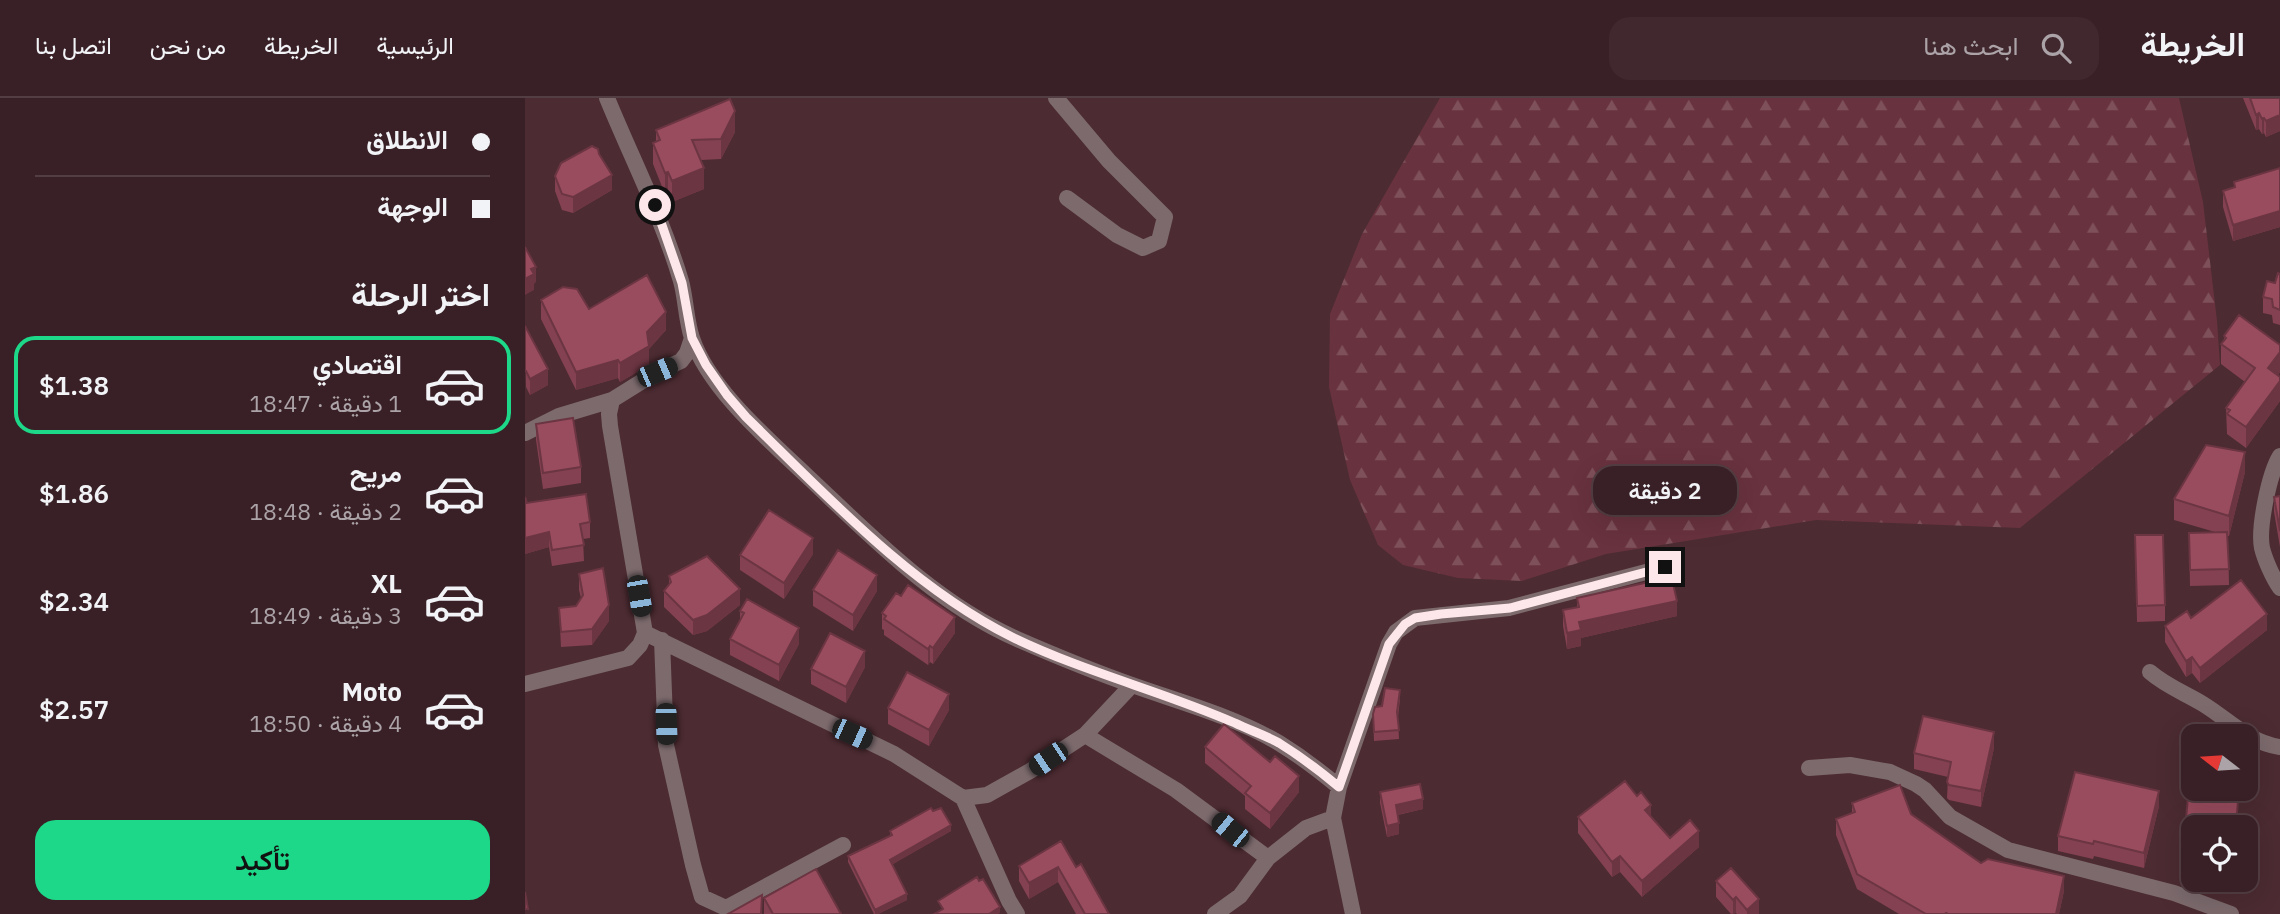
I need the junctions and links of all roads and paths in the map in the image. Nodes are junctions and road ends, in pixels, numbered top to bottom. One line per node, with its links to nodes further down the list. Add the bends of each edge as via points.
1 (607, 98): 4 (street, via 655,205 682,283)
2 (1056, 98): 3 (street, via 1165,217 1159,241 1143,248)
3 (1067, 198)
4 (692, 338): 5 (street, via 685,356); 6 (street)
5 (674, 365): 6 (street); 7 (street)
6 (706, 365): 16 (street, via 727,395 776,447 938,592 1012,637)
7 (612, 400): 8 (street, via 559,416); 12 (street, via 610,426)
8 (525, 433)
9 (2280, 456): 11 (street, via 2265,499 2262,547)
10 (1665, 567): 20 (street, via 1510,608 1441,614 1405,624 1389,644)
11 (2280, 588)
12 (645, 633): 13 (street); 15 (street, via 628,657)
13 (662, 640): 21 (street, via 894,754); 23 (street, via 666,745 702,897 726,908)
14 (2150, 673): 18 (street, via 2242,733)
15 (525, 684)
16 (1132, 685): 17 (street); 20 (street, via 1204,709 1277,742)
17 (1084, 735): 21 (street, via 988,795); 24 (street, via 1176,790)
18 (2280, 747)
19 (1808, 768): 28 (street, via 1850,765 1890,772 1916,783 1950,817 2008,850 2174,893)
20 (1339, 787): 22 (street)
21 (963, 798): 25 (street)
22 (1333, 818): 24 (street, via 1306,828); 27 (street)
23 (843, 845)
24 (1268, 858): 26 (street, via 1240,896)
25 (1017, 914)
26 (1215, 914)
27 (1353, 914)
28 (2231, 914)

